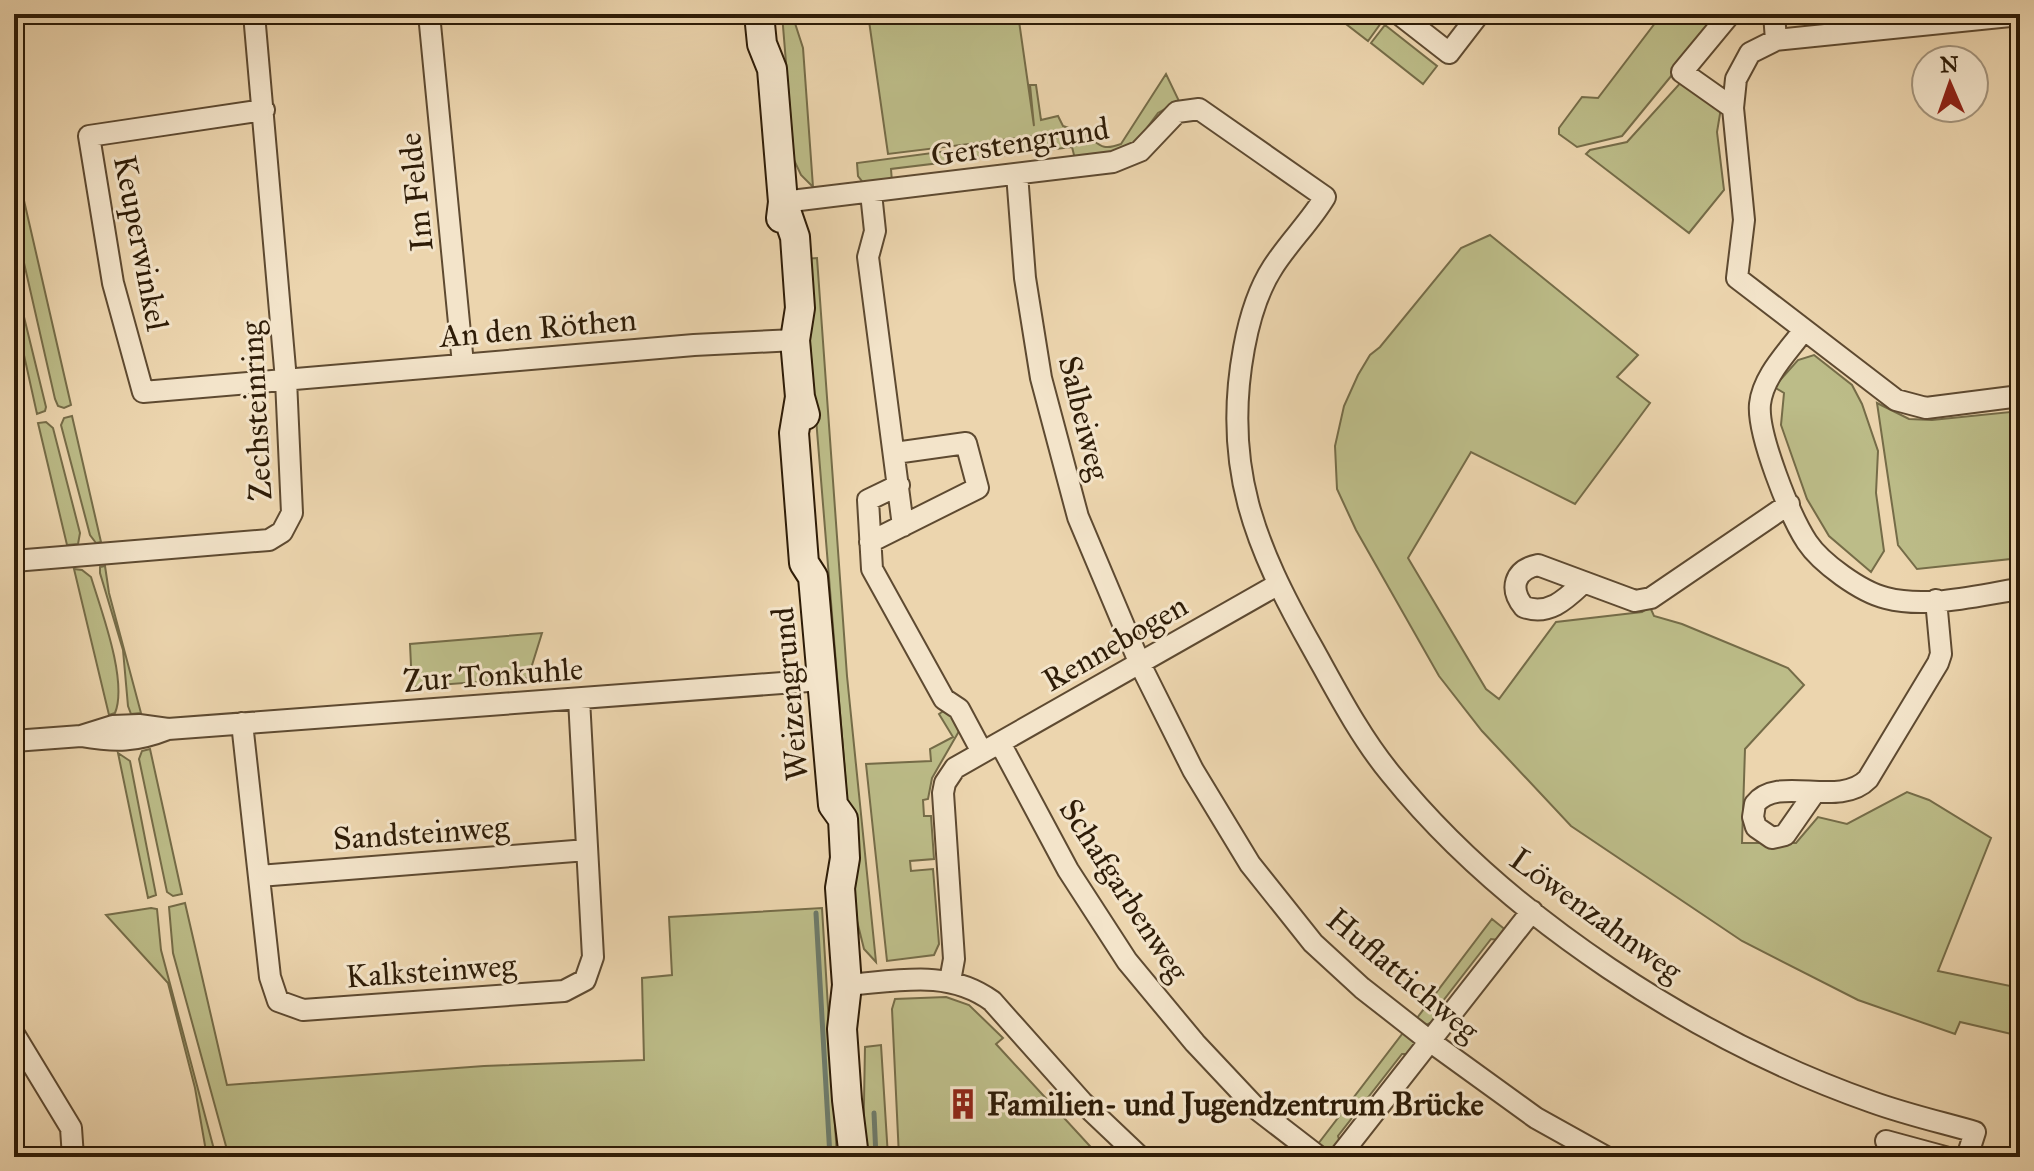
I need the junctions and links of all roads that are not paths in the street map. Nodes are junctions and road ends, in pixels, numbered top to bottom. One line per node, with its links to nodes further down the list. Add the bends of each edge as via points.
1 (254, 14): 13 (street, Zechsteinring)
2 (429, 14): 20 (street, Im Felde)
3 (759, 14): 11 (main road, Weizengrund)
4 (777, 14): 11 (main road, Weizengrund, via 780,44)
5 (1399, 14): 6 (street, via 1449,53)
6 (1479, 14)
7 (1730, 14): 12 (street, via 1682,72)
8 (1774, 14): 10 (street)
9 (2020, 15): 10 (street)
10 (1776, 40): 12 (street, via 1750,53 1736,79)
11 (772, 69): 17 (main road, Weizengrund)
12 (1733, 108): 18 (street, via 1744,220 1737,278)
13 (264, 110): 21 (street, Zechsteinring); 21 (street, Keuperwinkel, via 89,136 113,283 143,392)
14 (1017, 174): 15 (street, Gerstengrund); 16 (street, Gerstengrund, via 1113,162 1140,151 1177,112 1199,109); 33 (street, Salbeiweg, via 1025,278 1041,378 1078,517)
15 (871, 193): 17 (street, Gerstengrund); 23 (street, via 875,231 868,257)
16 (1325, 197): 30 (street, Löwenzahnweg, via 1272,268 1255,306 1236,409 1239,464 1253,525)
17 (783, 202): 19 (main road, Weizengrund, via 778,240 783,309)
18 (1803, 331): 22 (street, via 1896,400 1926,408); 25 (street, via 1765,385 1760,403 1765,442)
19 (795, 340): 20 (street, An den Röthen); 34 (main road, Weizengrund, via 800,397 794,433 804,563 813,577)
20 (463, 364): 21 (street, An den Röthen)
21 (286, 380): 28 (street, Zechsteinring, via 292,513 282,532 269,540)
22 (2020, 396)
23 (895, 453): 24 (street); 26 (street, via 966,443 978,488)
24 (899, 485): 26 (street); 27 (street, via 868,500)
25 (1789, 504): 29 (street, via 1651,598 1635,601); 32 (street, via 1807,542 1822,559 1866,591 1901,600)
26 (903, 526): 27 (street)
27 (870, 542): 38 (street, via 872,569 944,699)
28 (14, 561)
29 (1583, 583)
30 (1277, 585): 33 (street, Rennebogen); 42 (street, Löwenzahnweg, via 1389,772 1459,846)
31 (2020, 589): 32 (street)
32 (1936, 600): 39 (street, via 1938,663 1868,779 1852,789)
33 (1140, 664): 38 (street, Rennebogen); 46 (street, Huflattichweg, via 1193,770 1250,864 1313,943)
34 (822, 680): 35 (street, Zur Tonkuhle); 44 (main road, Weizengrund, via 833,805 825,821 829,860 840,888)
35 (579, 699): 36 (street, Zur Tonkuhle); 40 (street, Kalksteinweg)
36 (242, 723): 37 (street, Zur Tonkuhle, via 168,729 142,739); 41 (street, Kalksteinweg)
37 (14, 741)
38 (991, 748): 43 (street, Rennebogen, via 955,768 943,793 954,959); 52 (street, Schafgarbenweg, via 1127,961 1258,1110)
39 (1815, 792)
40 (587, 850): 41 (street, Sandsteinweg); 41 (street, Kalksteinweg, via 593,957 585,980 564,991 303,1010 278,1001 270,977)
41 (259, 876)
42 (1532, 911): 46 (street); 47 (street, Löwenzahnweg, via 1605,966 1704,1027 1788,1068)
43 (950, 981): 44 (street); 51 (street, via 992,1001 1082,1102)
44 (847, 985): 48 (main road, Weizengrund, via 859,1027 861,1073)
45 (14, 1034): 50 (street, via 71,1128)
46 (1431, 1042): 53 (street); 54 (street, Huflattichweg, via 1536,1118)
47 (1895, 1110): 49 (street); 56 (street, Löwenzahnweg, via 1975,1132)
48 (854, 1149)
49 (1884, 1149): 55 (street)
50 (73, 1157)
51 (1140, 1157)
52 (1319, 1157)
53 (1339, 1157)
54 (1606, 1157)
55 (1945, 1157)
56 (1967, 1157)

